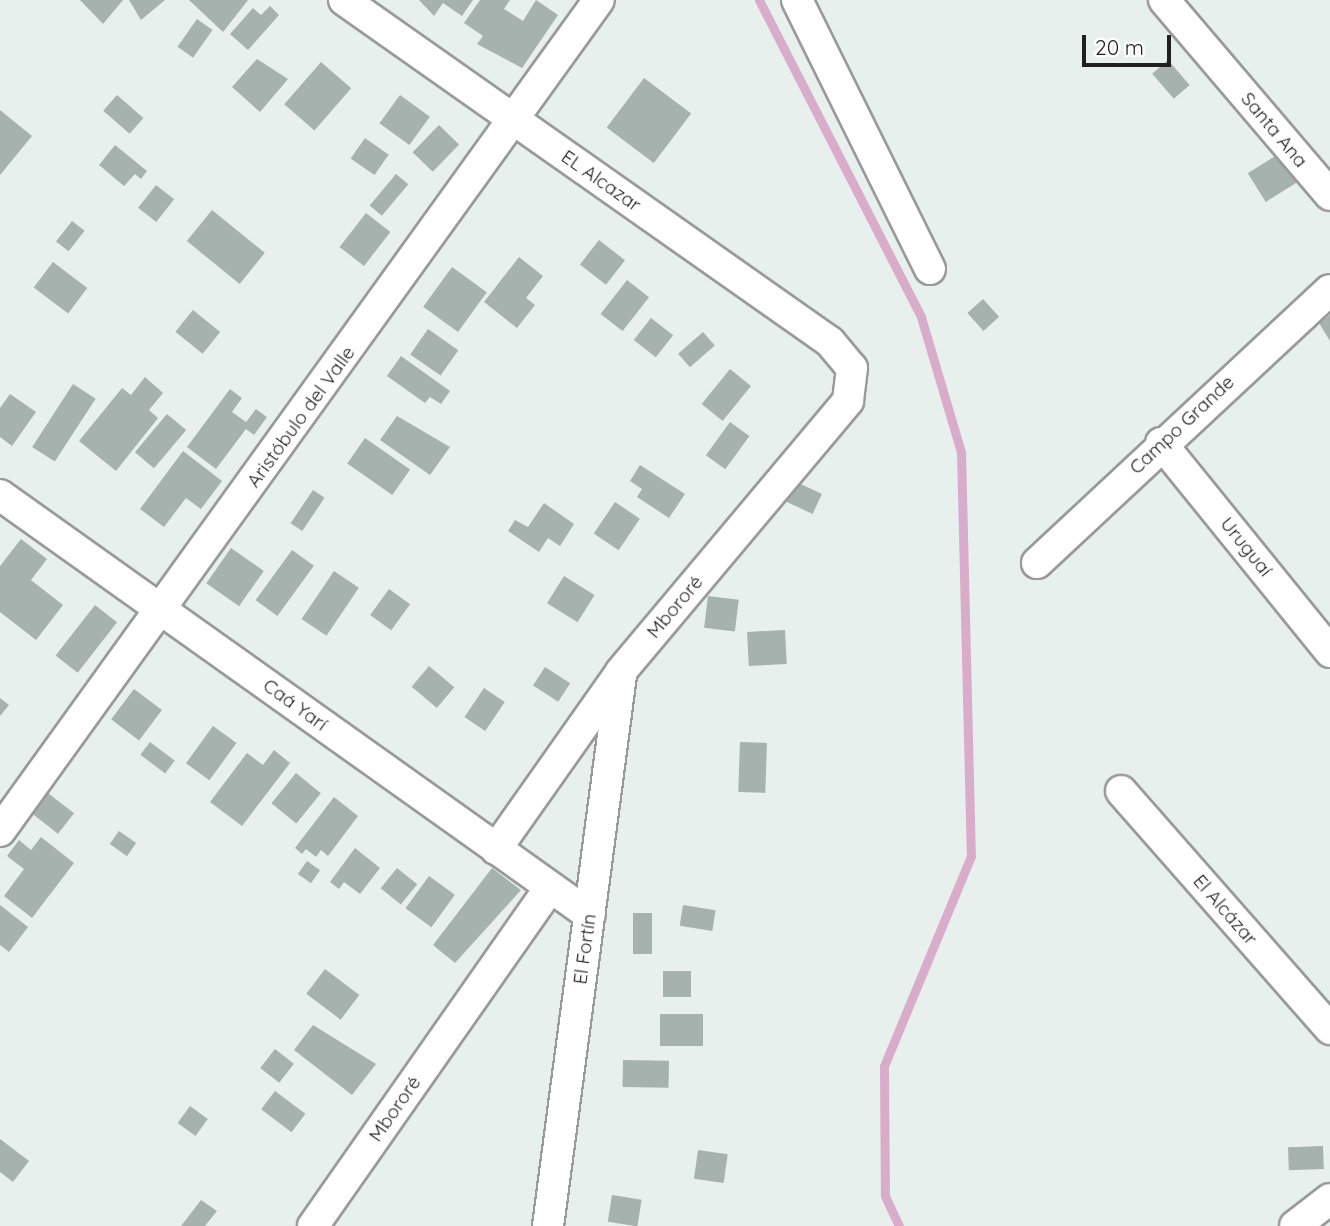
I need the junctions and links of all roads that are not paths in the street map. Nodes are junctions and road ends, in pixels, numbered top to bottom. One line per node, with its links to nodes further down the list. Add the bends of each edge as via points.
1 (344, 0): 5 (street, EL Alcazar)
2 (599, 0): 5 (street, Aristóbulo del Valle)
3 (797, 0): 7 (street)
4 (1164, 0): 6 (street, Santa Ana)
5 (515, 120): 9 (street, EL Alcazar, via 830,342); 13 (street, Aristóbulo del Valle)
6 (1330, 195)
7 (930, 269)
8 (1330, 290): 10 (street, Campo Grande)
9 (852, 368): 15 (street, Mbororé, via 848,401)
10 (1161, 443): 12 (street, Campo Grande); 14 (street, Uruguaí)
11 (0, 495): 13 (street, Caá Yarí)
12 (1037, 563)
13 (163, 609): 17 (street, Aristóbulo del Valle); 18 (street, Caá Yarí)
14 (1330, 652)
15 (621, 671): 18 (street, Mbororé); 20 (street, El Fortín)
16 (1121, 791): 21 (street, El Alcázar)
17 (0, 831)
18 (496, 849): 19 (street, Caá Yarí)
19 (550, 888): 20 (street, Caá Yarí); 23 (street, Mbororé)
20 (590, 915): 24 (street, El Fortín)
21 (1330, 1029)
22 (1330, 1199): 25 (street)
23 (313, 1226)
24 (548, 1226)
25 (1295, 1226)

